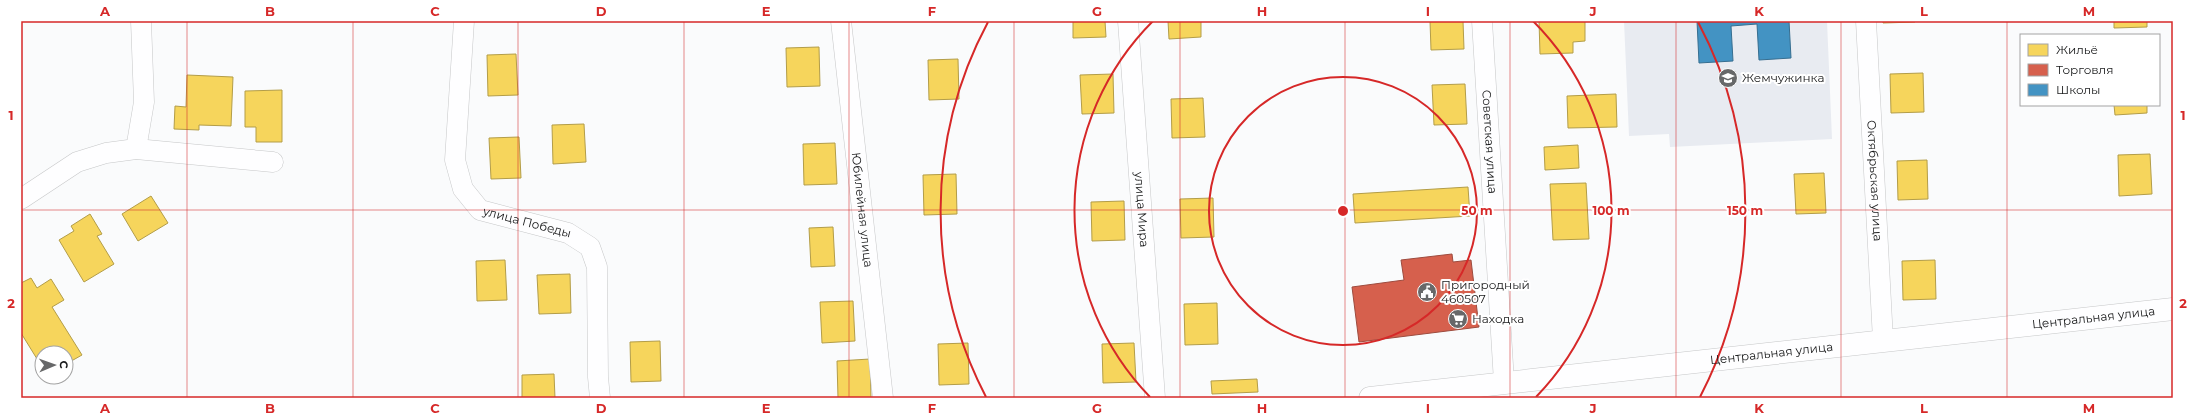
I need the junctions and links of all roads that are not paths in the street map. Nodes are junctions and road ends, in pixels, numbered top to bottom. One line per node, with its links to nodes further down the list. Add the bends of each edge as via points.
1 (141, 21): 7 (street, via 144,102)
2 (464, 21): 13 (street, улица Победы, via 455,160 463,189 480,210 568,233 590,247 597,267)
3 (841, 21): 14 (street, Юбилейная улица)
4 (1128, 21): 15 (street, улица Мира)
5 (1482, 21): 12 (street, Советская улица)
6 (1866, 21): 11 (street, Октябрьская улица)
7 (136, 149): 8 (street); 9 (street, via 106,153 77,162)
8 (273, 162)
9 (21, 198)
10 (2173, 309): 11 (street, Центральная улица)
11 (1883, 340): 12 (street, Центральная улица)
12 (1504, 382): 16 (street, Центральная улица)
13 (600, 398)
14 (883, 398)
15 (1155, 398)
16 (1370, 398)

